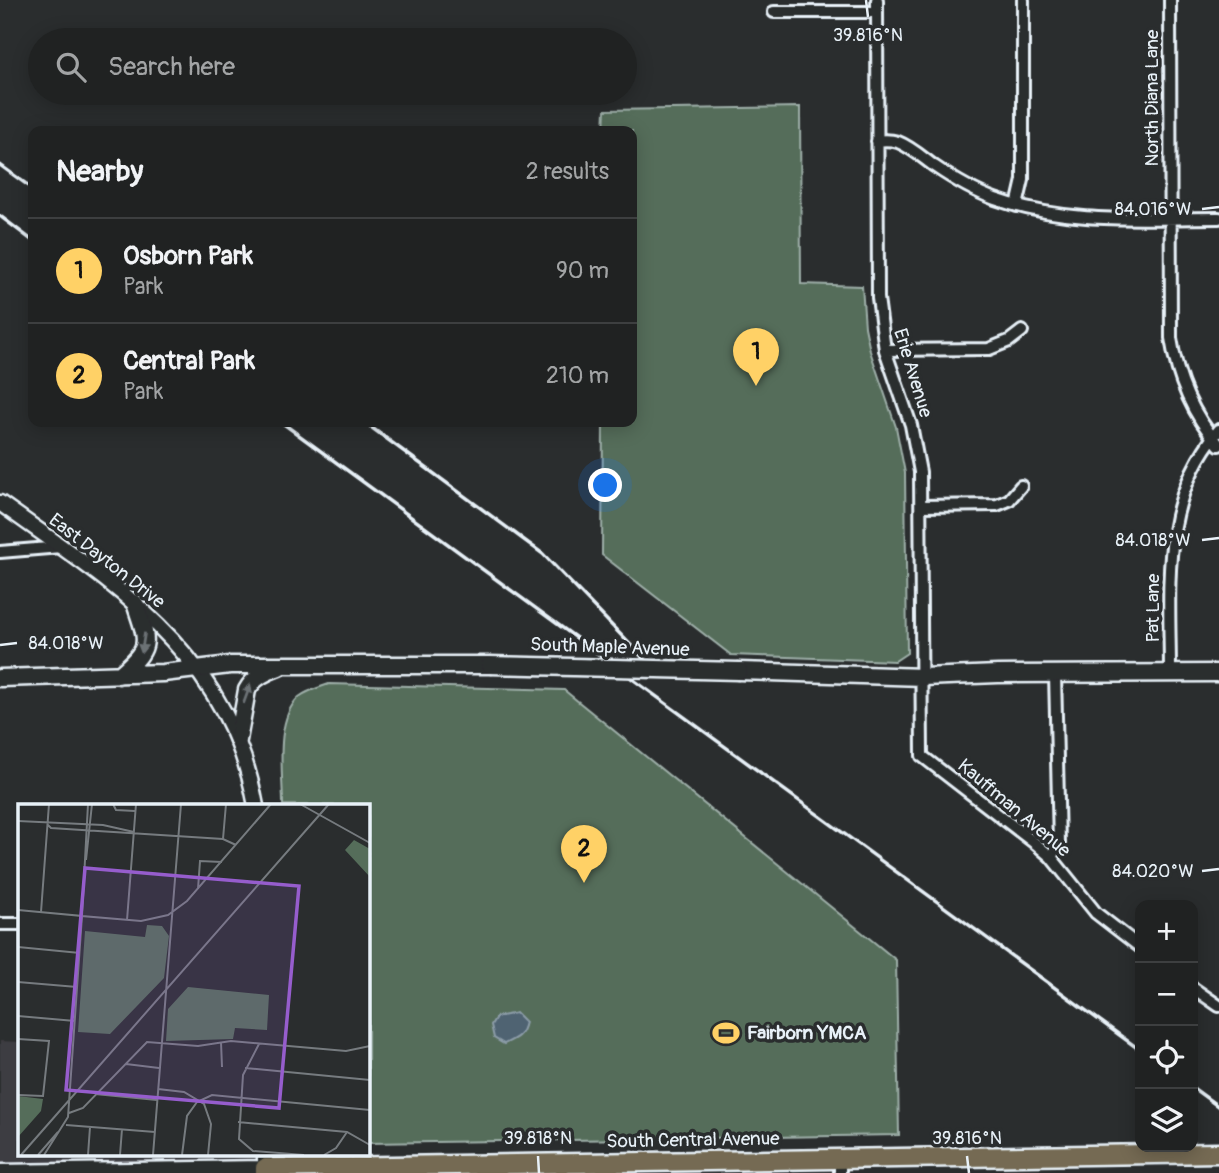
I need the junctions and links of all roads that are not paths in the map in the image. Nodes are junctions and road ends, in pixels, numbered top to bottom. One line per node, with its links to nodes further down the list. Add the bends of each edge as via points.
1 (1023, 0): 6 (street, via 1023,180)
2 (1170, 0): 7 (street, North Diana Lane)
3 (877, 6): 4 (street); 5 (street, Erie Avenue)
4 (774, 12)
5 (877, 141): 6 (street, via 902,144 966,185); 10 (street, Erie Avenue, via 878,298)
6 (1017, 206): 7 (street, via 1091,219)
7 (1170, 218): 8 (street); 11 (street, North Diana Lane, via 1173,354 1187,397)
8 (1219, 218)
9 (1022, 331): 10 (street, via 989,349)
10 (885, 350): 14 (street, Erie Avenue, via 918,453)
11 (1217, 437): 20 (street, Pat Lane, via 1188,478 1173,526)
12 (1021, 486): 14 (street, via 1009,500 997,505)
13 (0, 503): 15 (street, East Dayton Drive)
14 (922, 506): 24 (street, Erie Avenue)
15 (61, 547): 16 (street); 17 (street, East Dayton Drive)
16 (0, 552)
17 (135, 603): 19 (street, East Dayton Drive); 23 (main road, one-way to 23, via 145,647)
18 (282, 665): 19 (main road, South Maple Avenue); 24 (main road, South Maple Avenue, bridge, via 490,665); 26 (main road, one-way to 18, via 251,683)
19 (197, 669): 23 (main road, South Maple Avenue); 26 (street, East Dayton Drive)
20 (1170, 673): 21 (main road, South Maple Avenue); 22 (main road, South Maple Avenue)
21 (1219, 673)
22 (1055, 674): 24 (main road, South Maple Avenue); 29 (street, via 1059,844)
23 (119, 675): 25 (main road, South Maple Avenue)
24 (923, 677): 27 (street, Erie Avenue)
25 (0, 678)
26 (238, 740): 28 (street, East Dayton Drive)
27 (922, 756): 29 (street, Kauffman Avenue)
28 (255, 804)
29 (1051, 858): 32 (street, Kauffman Avenue, via 1096,913)
30 (0, 924): 31 (street)
31 (18, 924)
32 (1135, 943)
33 (1198, 991): 34 (street)
34 (1219, 1006)
35 (1219, 1153): 37 (main road, South Central Avenue)
36 (265, 1165): 39 (main road, South Central Avenue); 40 (street, South Central Avenue)
37 (840, 1166): 38 (main road, South Central Avenue)
38 (652, 1167): 39 (main road, South Central Avenue)
39 (465, 1168)
40 (0, 1172)

